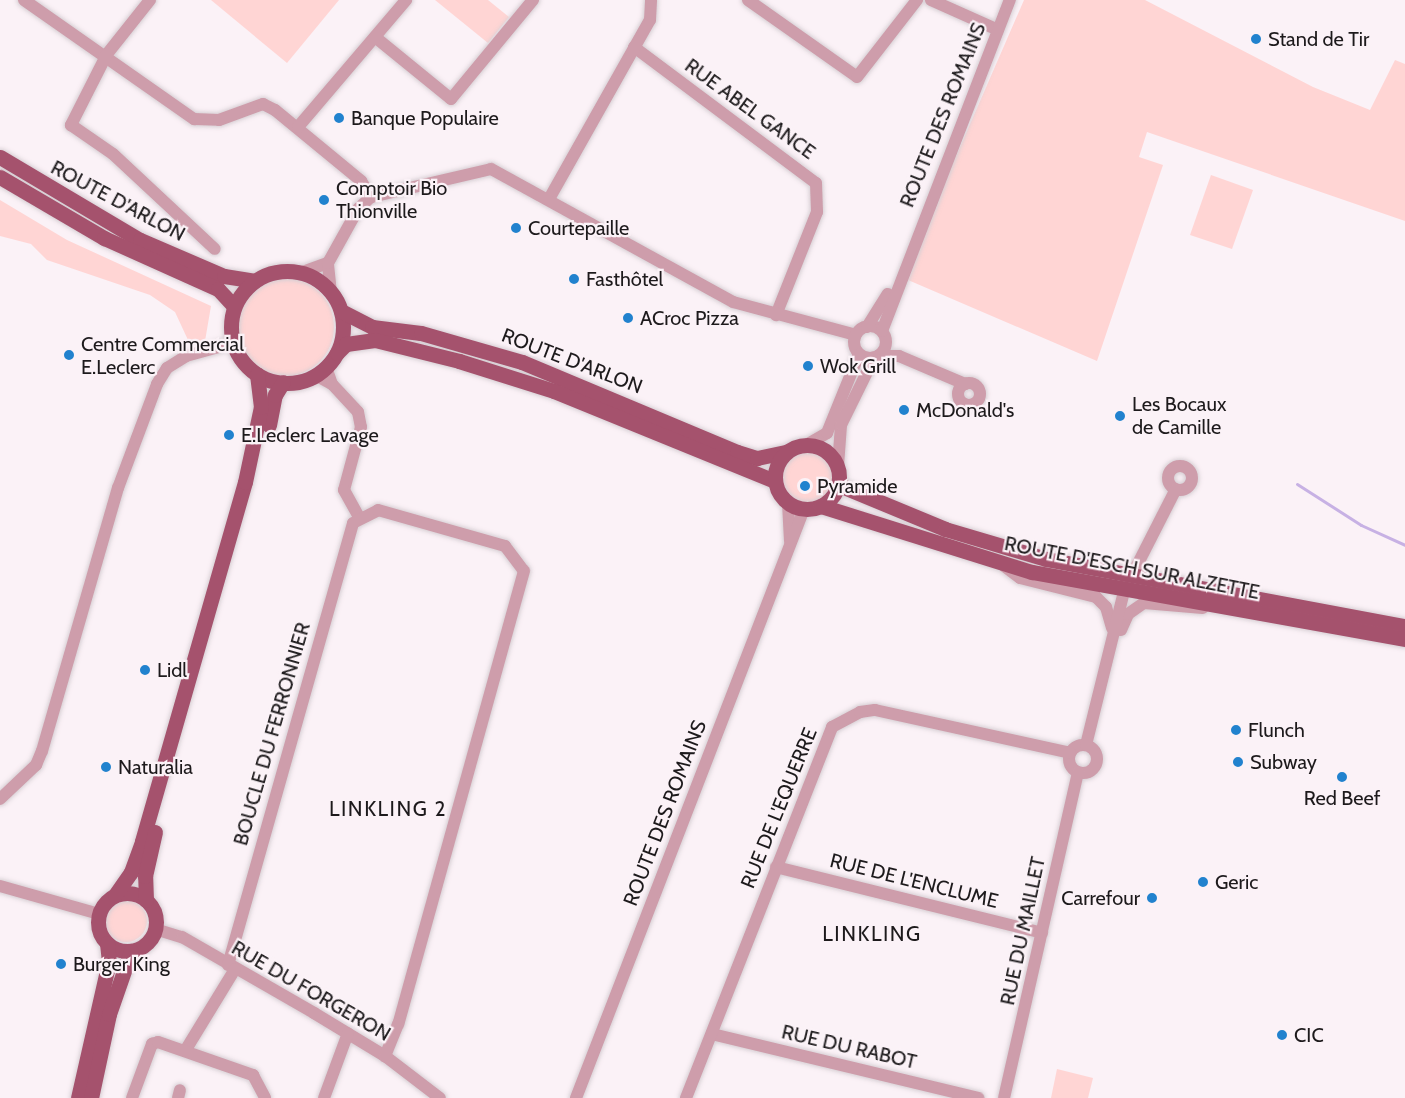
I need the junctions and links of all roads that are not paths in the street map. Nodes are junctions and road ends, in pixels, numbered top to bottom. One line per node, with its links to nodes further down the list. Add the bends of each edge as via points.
1 (24, 0): 13 (street, via 87,48)
2 (150, 0): 13 (street)
3 (406, 0): 11 (street)
4 (533, 0): 11 (street, via 451,99)
5 (651, 0): 12 (street, via 650,20)
6 (748, 0): 7 (street, via 857,77)
7 (917, 0)
8 (931, 0): 10 (street)
9 (1010, 0): 10 (street, ROUTE DES ROMAINS)
10 (998, 30): 19 (street, ROUTE DES ROMAINS)
11 (375, 37): 14 (street)
12 (634, 47): 18 (street); 27 (street, RUE ABEL GANCE, via 816,183 817,212)
13 (106, 54): 14 (street, via 194,119 219,120 263,104); 20 (street, via 71,125 156,191)
14 (298, 126): 17 (street, via 361,181)
15 (0, 157): 23 (main road, ROUTE D'ARLON, via 140,240 224,276)
16 (0, 177): 25 (main road, ROUTE D'ARLON, via 104,238 218,289)
17 (371, 197): 18 (street, via 491,169); 21 (street, via 358,209)
18 (549, 199): 27 (street, via 699,286)
19 (912, 244): 28 (street, ROUTE DES ROMAINS); 30 (street, ROUTE DES ROMAINS)
20 (215, 249)
21 (328, 263): 22 (street); 24 (street)
22 (300, 273): 23 (main road, via 279,271); 24 (main road)
23 (255, 281): 25 (main road)
24 (332, 293): 26 (main road)
25 (234, 306): 31 (main road)
26 (341, 311): 32 (main road, via 343,332); 41 (main road, ROUTE D'ARLON, via 372,327 421,333 522,362 737,452 757,458)
27 (776, 315): 29 (street)
28 (867, 327): 29 (street, ROUTE DES ROMAINS); 30 (street)
29 (856, 335): 33 (street)
30 (884, 337): 34 (street); 35 (street, ROUTE DES ROMAINS)
31 (233, 343): 37 (main road); 62 (street, via 186,357 167,369 158,384 118,488 42,751 36,765)
32 (337, 352): 36 (main road); 43 (main road, ROUTE D'ARLON, via 346,344 375,340 459,361 554,391)
33 (859, 354): 35 (street); 40 (street, via 834,421 820,440)
34 (899, 356): 35 (street); 39 (street)
35 (876, 357): 42 (street, ROUTE DES ROMAINS, via 841,425)
36 (320, 371): 38 (main road); 49 (street, via 358,412 361,427 344,490)
37 (257, 374): 38 (main road); 65 (main road, via 261,407 245,482 142,842 131,872)
38 (283, 382): 66 (main road, via 275,395 263,457 149,854)
39 (965, 384)
40 (808, 444): 41 (main road); 42 (main road, via 826,451)
41 (786, 452): 43 (main road)
42 (838, 466): 44 (main road)
43 (774, 481): 46 (main road)
44 (839, 485): 47 (main road); 52 (main road, via 993,545)
45 (1176, 489): 52 (street)
46 (788, 503): 48 (main road); 50 (street, ROUTE DES ROMAINS)
47 (821, 506): 48 (main road); 51 (main road, ROUTE D'ESCH SUR ALZETTE)
48 (804, 510): 50 (street, ROUTE DES ROMAINS)
49 (359, 517): 72 (street, BOUCLE DU FERRONNIER, via 347,535); 76 (street, via 378,510 505,546 524,571 398,1024)
50 (790, 542): 83 (street, ROUTE DES ROMAINS)
51 (1002, 565): 53 (main road, ROUTE D'ESCH SUR ALZETTE); 56 (street, via 1020,578 1096,597 1110,615)
52 (1132, 576): 53 (street); 55 (main road)
53 (1124, 591): 54 (main road, ROUTE D'ESCH SUR ALZETTE); 56 (street)
54 (1224, 608): 57 (main road, ROUTE D'ESCH SUR ALZETTE); 58 (street, via 1149,603 1136,606 1124,619)
55 (1405, 626)
56 (1113, 636): 58 (street)
57 (1405, 639)
58 (1106, 664): 59 (street)
59 (1086, 745): 60 (street); 61 (street, via 1096,752 1097,763 1089,771)
60 (1070, 753): 61 (street, via 1071,766); 63 (street, RUE DE L'EQUERRE, via 875,710 860,712 832,727)
61 (1078, 772): 69 (street, RUE DU MAILLET)
62 (0, 799)
63 (776, 867): 69 (street, RUE DE L'ENCLUME); 74 (street, RUE DE L'EQUERRE)
64 (0, 885): 67 (street)
65 (115, 895): 66 (main road, via 131,893); 67 (main road)
66 (146, 900): 68 (main road, via 155,913)
67 (99, 914): 70 (main road, via 99,930)
68 (155, 929): 71 (main road, via 146,944); 72 (street, RUE DU FORGERON, via 182,937)
69 (1042, 933): 86 (street, RUE DU MAILLET)
70 (107, 943): 71 (main road); 77 (main road, via 109,962)
71 (131, 951): 78 (main road, via 109,1014)
72 (231, 967): 73 (street, RUE DU FORGERON); 75 (street, BOUCLE DU FERRONNIER)
73 (348, 1033): 76 (street, RUE DU FORGERON); 81 (street)
74 (712, 1034): 84 (street, RUE DE L'EQUERRE); 85 (street, RUE DU RABOT)
75 (185, 1051): 79 (street, via 158,1042 152,1044); 80 (street, via 254,1075)
76 (385, 1056): 82 (street, RUE DU FORGERON)
77 (78, 1098)
78 (91, 1098)
79 (132, 1098)
80 (265, 1098)
81 (324, 1098)
82 (440, 1098)
83 (576, 1098)
84 (686, 1098)
85 (978, 1098)
86 (1004, 1098)

